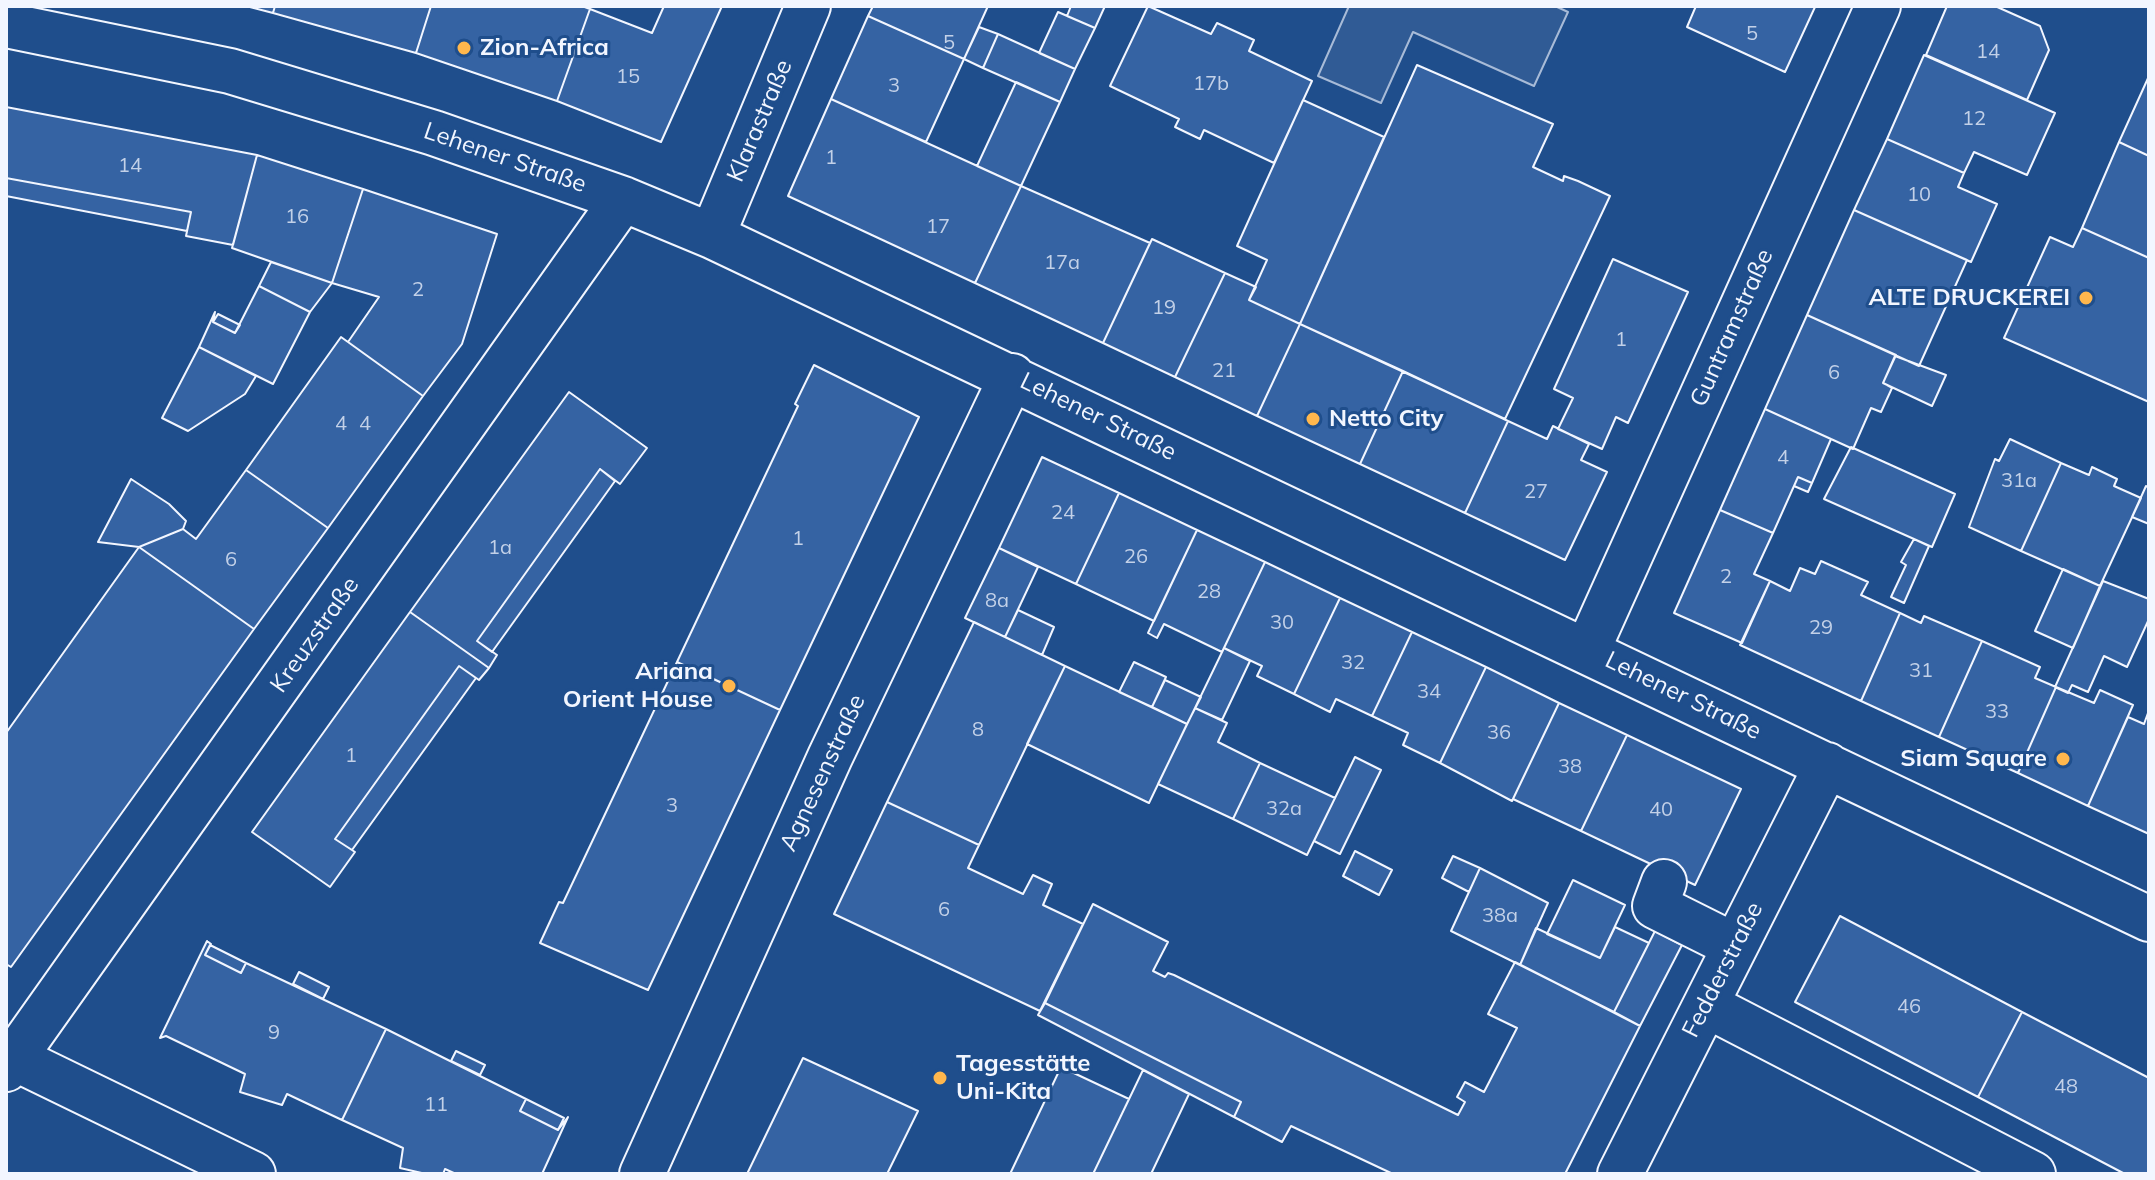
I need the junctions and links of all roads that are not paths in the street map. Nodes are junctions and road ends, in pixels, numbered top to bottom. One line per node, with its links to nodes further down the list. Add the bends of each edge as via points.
1 (808, 6): 5 (street, Klarastraße)
2 (1878, 6): 7 (street, Guntramstraße)
3 (6, 25): 4 (street, Lehener Straße, via 230,71 434,133)
4 (623, 199): 5 (street, Lehener Straße); 13 (street, Kreuzstraße)
5 (712, 236): 6 (street, Lehener Straße)
6 (1012, 376): 7 (street, Lehener Straße); 15 (street, Agnesenstraße, via 824,770)
7 (1587, 651): 8 (street, Lehener Straße)
8 (1827, 765): 10 (street, Lehener Straße); 11 (street, Fedderstraße)
9 (1664, 882): 11 (street, via 1655,906)
10 (2149, 919)
11 (1735, 946): 12 (street, Fedderstraße)
12 (1706, 1005): 16 (street, Fedderstraße); 17 (street)
13 (9, 1060): 14 (street)
14 (253, 1174)
15 (642, 1174)
16 (1620, 1174)
17 (2033, 1174)

